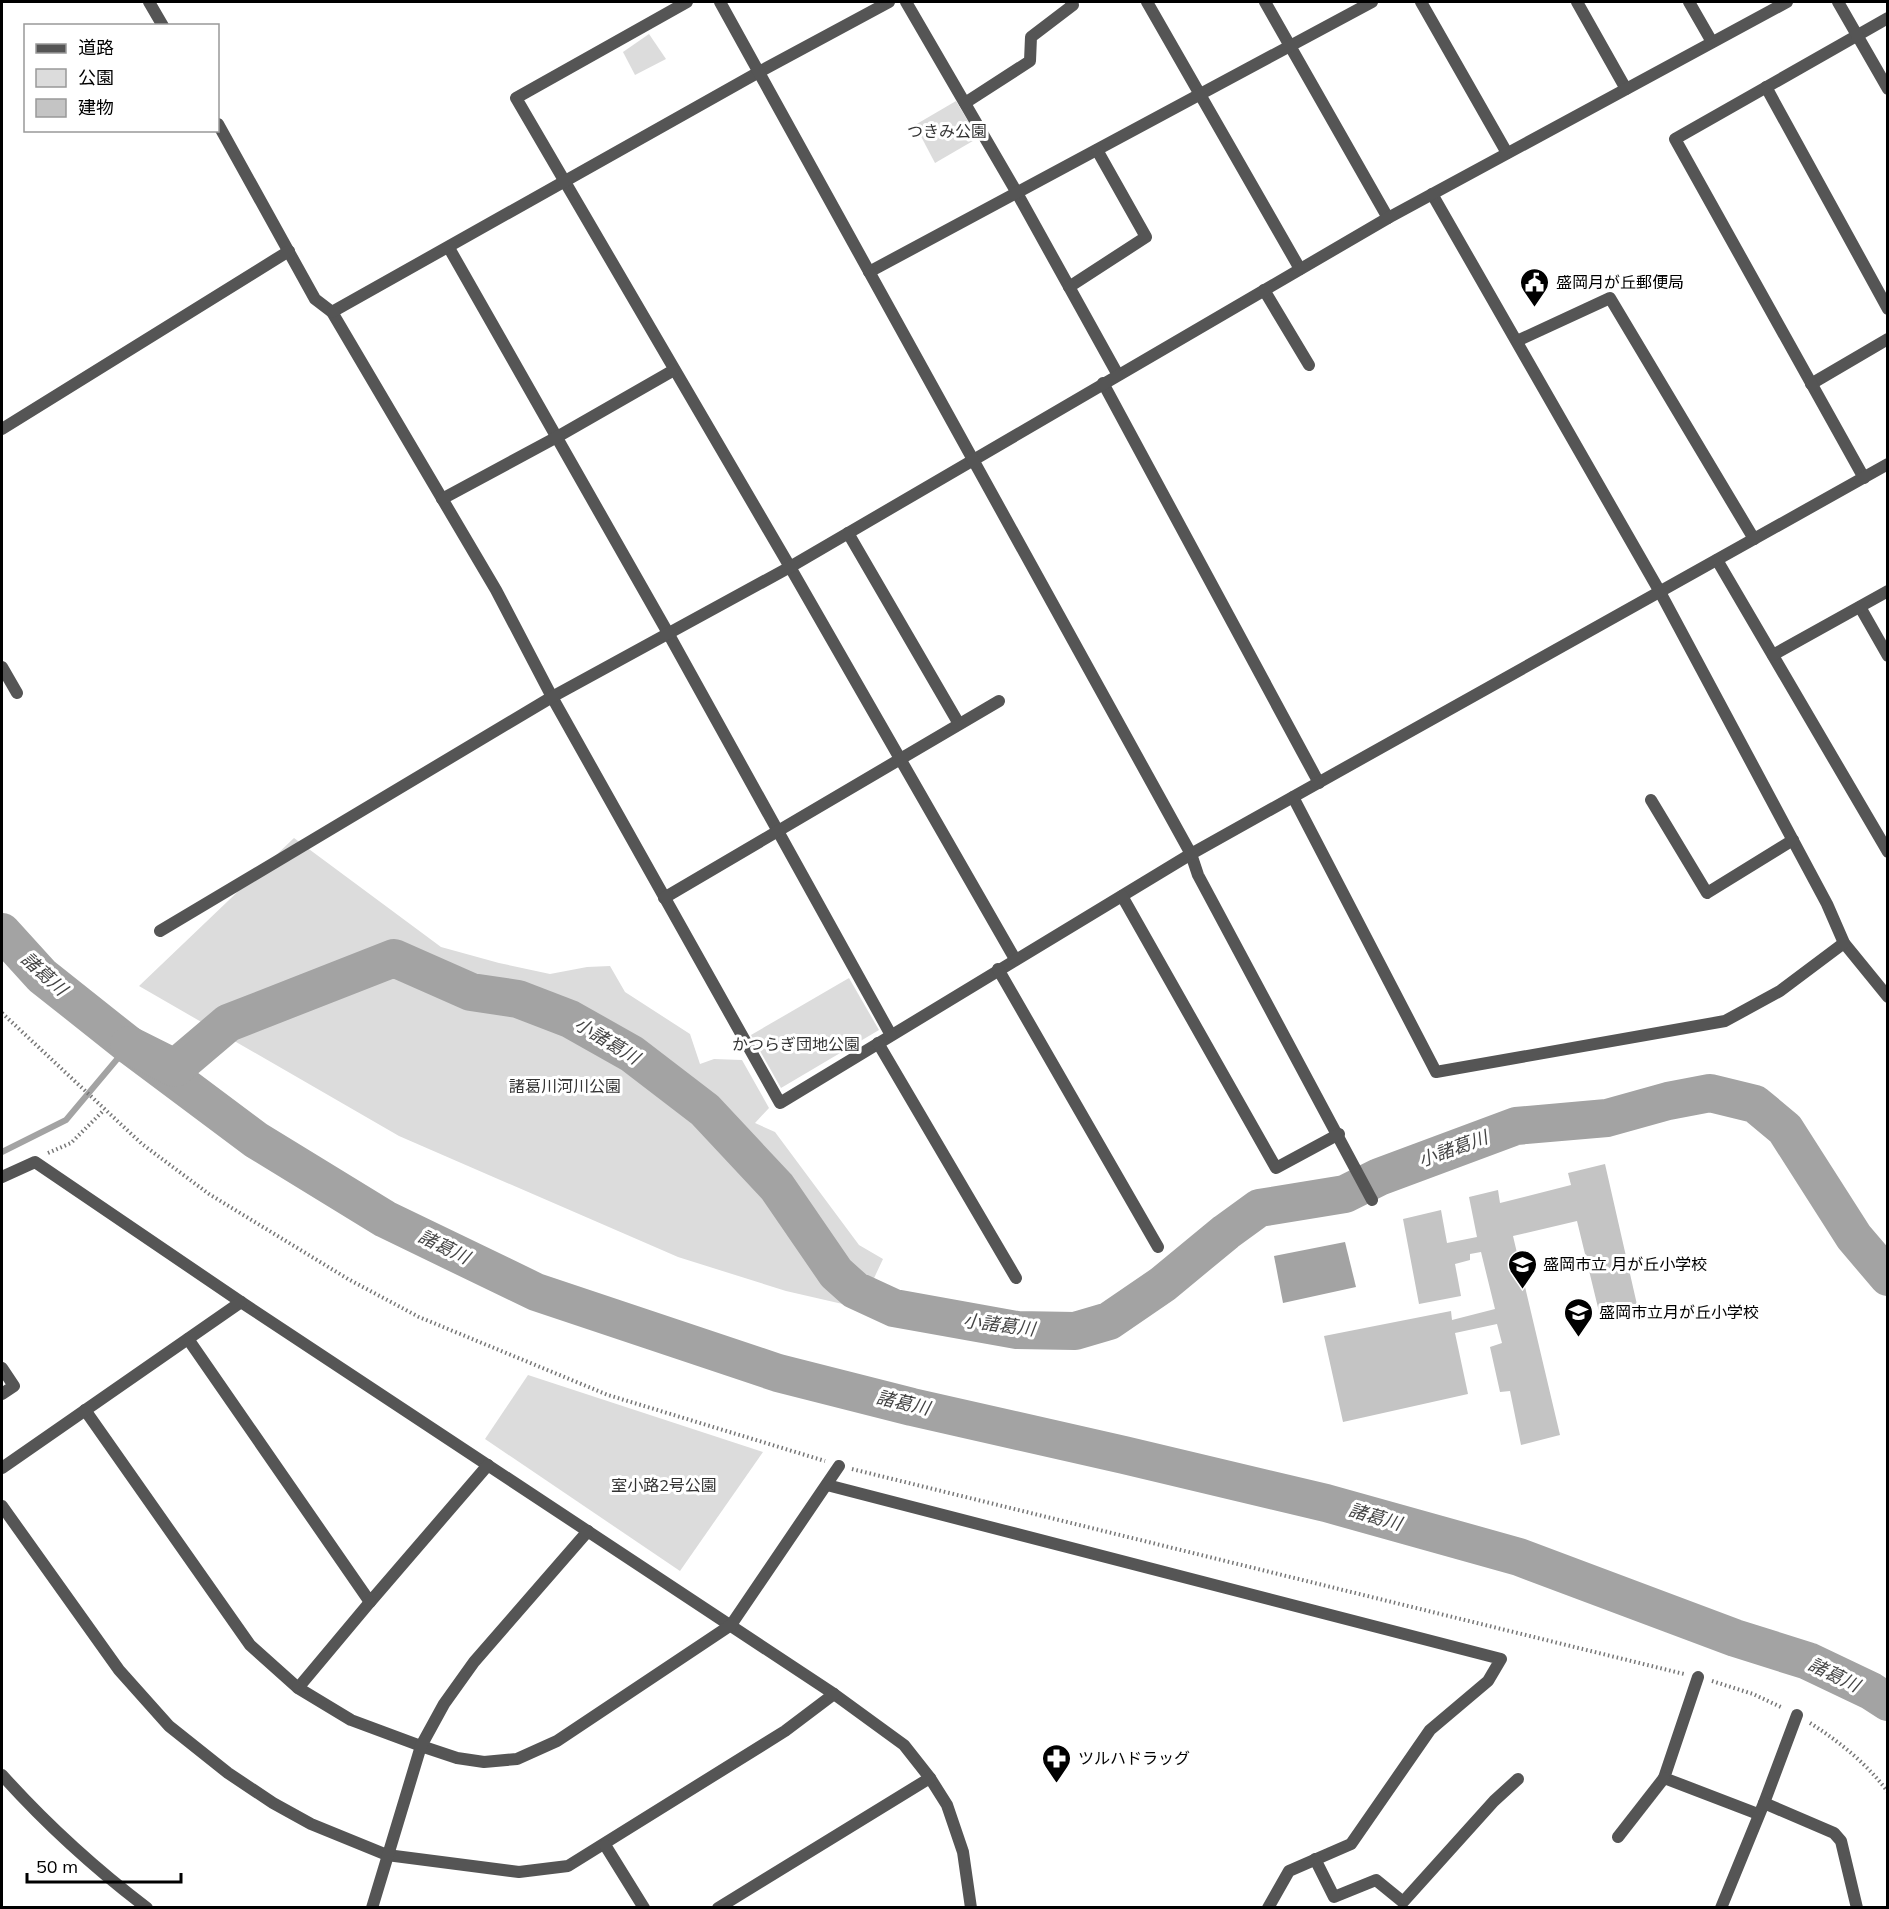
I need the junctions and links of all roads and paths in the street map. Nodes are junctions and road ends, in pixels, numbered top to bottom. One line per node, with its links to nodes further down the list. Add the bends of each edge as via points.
1 (149, 2): 16 (street)
2 (687, 2): 29 (street, via 516,98)
3 (720, 2): 20 (street)
4 (889, 2): 20 (street)
5 (906, 2): 25 (street)
6 (1071, 2): 25 (street, via 1073,5 1030,37 1030,61)
7 (1147, 2): 24 (street)
8 (1265, 2): 19 (street)
9 (1372, 2): 19 (street)
10 (1421, 2): 28 (street)
11 (1577, 2): 22 (street)
12 (1689, 2): 18 (street)
13 (1838, 2): 17 (street)
14 (1781, 3): 18 (street)
15 (1887, 18): 17 (street)
16 (162, 24)
17 (1857, 35): 21 (street); 23 (street)
18 (1712, 42): 22 (street)
19 (1290, 46): 24 (street); 32 (street)
20 (759, 72): 29 (street); 36 (street)
21 (1766, 87): 39 (street); 47 (street, via 1675,139)
22 (1626, 89): 28 (street)
23 (1887, 89)
24 (1199, 95): 27 (street); 35 (street)
25 (965, 103): 30 (street)
26 (219, 126): 34 (street)
27 (1096, 150): 30 (street); 37 (street, via 1146,237)
28 (1507, 153): 31 (street)
29 (565, 183): 33 (street); 44 (street)
30 (1017, 193): 36 (street); 37 (street)
31 (1432, 195): 32 (street); 42 (street)
32 (1388, 218): 35 (street)
33 (449, 248): 40 (street); 49 (street)
34 (289, 251): 40 (street, via 315,299); 48 (street)
35 (1300, 269): 38 (street)
36 (869, 272): 50 (street)
37 (1069, 287): 45 (street)
38 (1264, 290): 43 (street); 45 (street)
39 (1887, 309)
40 (332, 312): 53 (street)
41 (1887, 339): 47 (street)
42 (1517, 341): 55 (street, via 1610,298); 59 (street)
43 (1309, 365)
44 (674, 370): 49 (street); 57 (street)
45 (1118, 375): 46 (street)
46 (1103, 383): 50 (street); 70 (street)
47 (1811, 384): 52 (street)
48 (2, 429)
49 (557, 437): 53 (street); 61 (street)
50 (973, 459): 54 (street); 76 (street)
51 (1887, 465): 52 (street)
52 (1863, 478): 55 (street)
53 (442, 499): 66 (street, via 496,590)
54 (849, 533): 57 (street); 68 (street)
55 (1754, 540): 56 (street)
56 (1717, 560): 59 (street); 62 (street)
57 (790, 567): 61 (street); 69 (street)
58 (1887, 591): 60 (street)
59 (1660, 592): 70 (street); 74 (street)
60 (1860, 607): 62 (street); 63 (street)
61 (669, 633): 66 (street); 73 (street)
62 (1773, 655): 75 (street)
63 (1887, 656)
64 (2, 667): 65 (street)
65 (17, 693)
66 (552, 697): 78 (street); 79 (street)
67 (999, 701): 68 (street)
68 (959, 724): 69 (street)
69 (900, 759): 73 (street); 81 (street)
70 (1319, 783): 71 (street)
71 (1293, 797): 76 (street); 80 (street, via 1436,1072 1725,1021 1780,991)
72 (1651, 800): 74 (street, via 1707,893)
73 (777, 830): 78 (street); 85 (street)
74 (1793, 840): 80 (street)
75 (1887, 852)
76 (1191, 854): 77 (street); 88 (street, via 1198,875)
77 (1122, 896): 81 (street); 88 (street, via 1276,1168)
78 (664, 898): 86 (street, via 780,1102)
79 (160, 931)
80 (1844, 943): 83 (street)
81 (1015, 959): 82 (street)
82 (998, 969): 85 (street); 92 (street)
83 (1887, 997)
84 (2, 1013): 87 (path)
85 (891, 1035): 86 (street)
86 (878, 1043): 93 (street)
87 (104, 1110): 89 (path, via 71,1143); 100 (path, via 209,1194 348,1279 419,1317 608,1395)
88 (1339, 1134): 91 (street)
89 (35, 1162): 90 (street); 94 (street)
90 (2, 1177)
91 (1372, 1200)
92 (1158, 1247)
93 (1016, 1278)
94 (241, 1302): 95 (street); 99 (street)
95 (188, 1339): 98 (street); 105 (street)
96 (2, 1368): 97 (street, via 14,1386)
97 (2, 1394)
98 (85, 1410): 101 (street); 108 (street, via 250,1644)
99 (488, 1465): 104 (street); 105 (street)
100 (839, 1466): 102 (street); 107 (path)
101 (2, 1468)
102 (827, 1485): 106 (street); 121 (street, via 1501,1659 1488,1681 1430,1730 1351,1844)
103 (2, 1506): 120 (street, via 119,1670 169,1726 273,1803 311,1824)
104 (588, 1531): 106 (street); 111 (street, via 474,1662)
105 (370, 1602): 108 (street)
106 (730, 1625): 109 (street); 111 (street, via 557,1741 517,1759 484,1762)
107 (1698, 1677): 110 (path, via 1753,1694); 114 (street)
108 (298, 1688): 111 (street, via 351,1720)
109 (834, 1694): 113 (street, via 904,1745); 119 (street, via 785,1731)
110 (1797, 1715): 116 (path, via 1835,1738 1874,1774); 117 (street)
111 (421, 1746): 120 (street)
112 (2, 1775): 122 (street, via 68,1844)
113 (930, 1778): 125 (street); 126 (street, via 947,1805 963,1852)
114 (1664, 1778): 117 (street); 118 (street)
115 (1518, 1779): 121 (street, via 1402,1902 1376,1880 1334,1897)
116 (1887, 1792)
117 (1761, 1808): 128 (street); 129 (street, via 1834,1833 1841,1841)
118 (1618, 1837)
119 (604, 1845): 120 (street, via 568,1866 519,1872); 124 (street)
120 (387, 1855): 123 (street)
121 (1315, 1859): 127 (street, via 1289,1870)
122 (147, 1908)
123 (372, 1908)
124 (644, 1908)
125 (718, 1908)
126 (971, 1908)
127 (1268, 1908)
128 (1721, 1908)
129 (1857, 1908)

